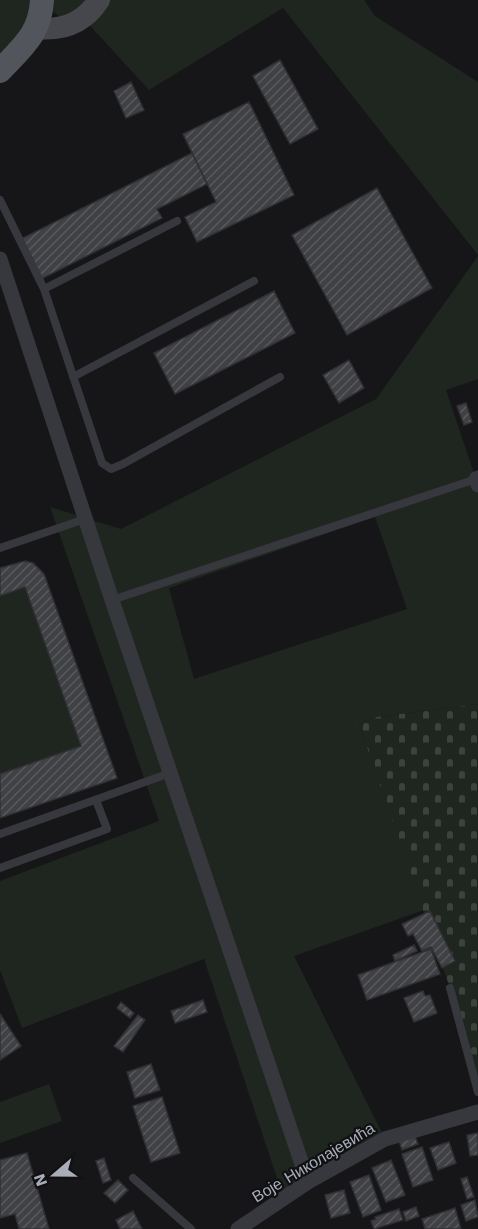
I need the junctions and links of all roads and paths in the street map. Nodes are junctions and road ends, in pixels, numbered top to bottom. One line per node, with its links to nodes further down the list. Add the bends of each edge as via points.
1 (42, 0): 3 (main road)
2 (99, 0): 3 (main road, via 83,18 69,26)
3 (36, 28): 4 (main road)
4 (0, 71)
5 (0, 200): 9 (lane)
6 (177, 221): 9 (lane)
7 (0, 259): 13 (street)
8 (254, 281): 10 (lane)
9 (44, 289): 10 (lane)
10 (73, 377): 11 (lane, via 102,463 111,468)
11 (280, 377)
12 (477, 481): 15 (lane)
13 (85, 519): 14 (lane); 15 (street)
14 (0, 548)
15 (112, 600): 16 (street)
16 (170, 773): 17 (lane); 24 (street)
17 (96, 800): 18 (lane); 19 (lane, via 107,829)
18 (0, 834)
19 (0, 868)
20 (450, 987): 21 (lane)
21 (478, 1092)
22 (478, 1112): 24 (street, Воје Николајевића, via 385,1139)
23 (133, 1178): 25 (lane)
24 (308, 1182): 26 (street, Воје Николајевића)
25 (190, 1229)
26 (238, 1229)

